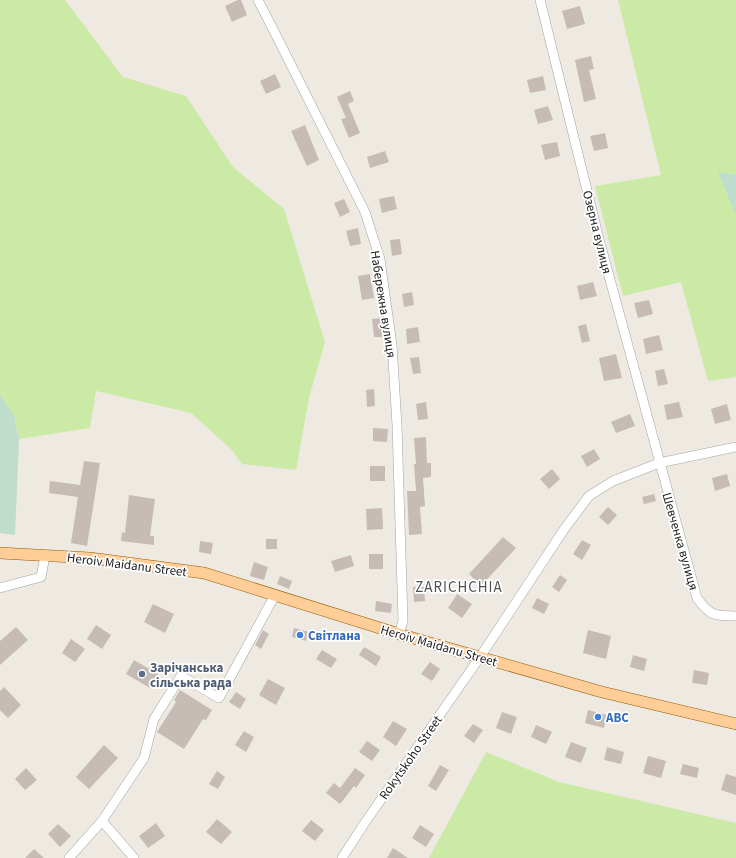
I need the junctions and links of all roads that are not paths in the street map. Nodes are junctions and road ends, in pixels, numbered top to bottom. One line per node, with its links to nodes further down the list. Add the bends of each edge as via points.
1 (258, 0): 10 (street, Набережна вулиця, via 365,212 380,259 392,345 397,425 403,621)
2 (540, 0): 4 (street, Озерна вулиця, via 600,243)
3 (736, 447): 4 (street, Rokytskoho Street)
4 (659, 463): 9 (street, Шевченка вулиця, via 697,598 705,609 717,616); 11 (street, Rokytskoho Street, via 613,481 589,496)
5 (0, 553): 6 (main road, Heroiv Maidanu Street)
6 (45, 556): 7 (street, via 41,577); 8 (main road, Heroiv Maidanu Street, via 90,558 204,573)
7 (0, 588)
8 (275, 595): 10 (main road, Heroiv Maidanu Street); 13 (street, via 219,698 181,676 154,718 144,758)
9 (736, 616)
10 (399, 634): 11 (main road, Heroiv Maidanu Street)
11 (480, 657): 12 (main road, Heroiv Maidanu Street, via 602,692); 16 (street, Rokytskoho Street)
12 (736, 724)
13 (102, 821): 14 (street); 15 (street)
14 (69, 858)
15 (134, 858)
16 (342, 858)

